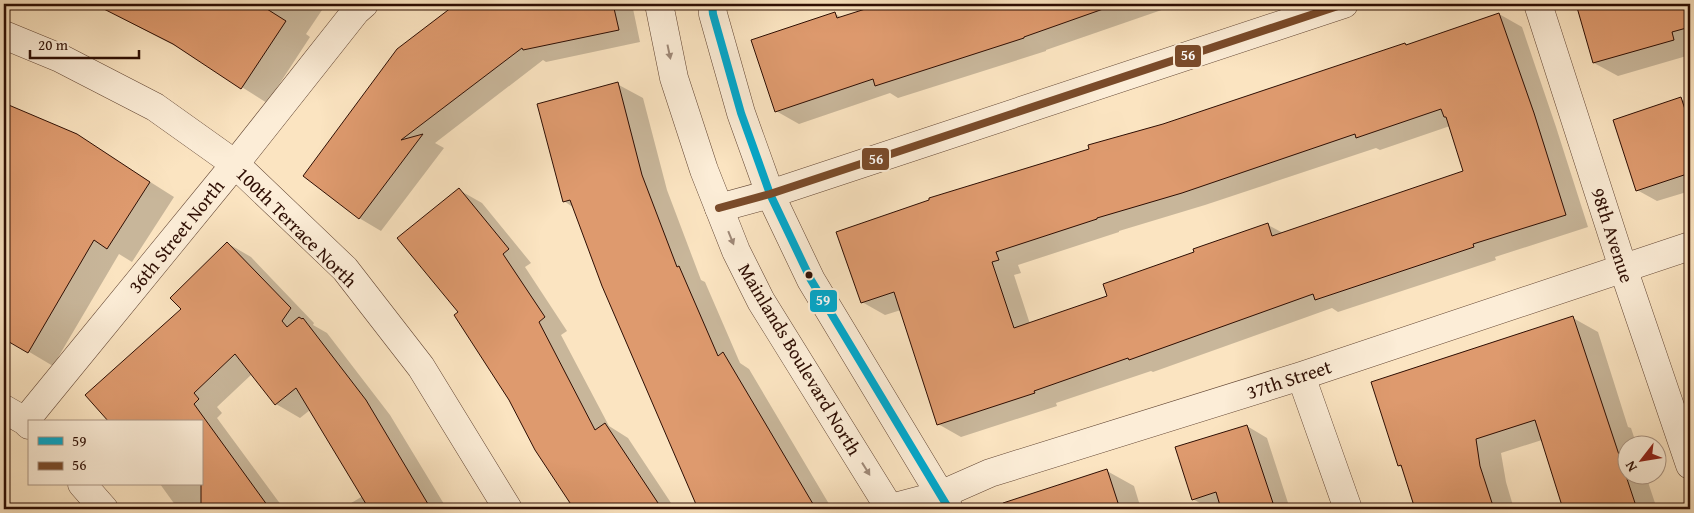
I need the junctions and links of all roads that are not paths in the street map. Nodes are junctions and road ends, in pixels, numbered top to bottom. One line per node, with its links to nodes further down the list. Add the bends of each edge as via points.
1 (364, 4): 7 (street, 36th Street North)
2 (659, 4): 9 (street, Mainlands Boulevard North, one-way to 9, via 674,78)
3 (712, 4): 8 (street, via 741,113)
4 (1344, 4): 8 (street)
5 (1538, 4): 11 (street, 98th Avenue)
6 (4, 35): 7 (street, 100th Terrace North, via 60,58 155,107)
7 (235, 164): 13 (street, 36th Street North); 18 (street, 100th Terrace North, via 345,269 421,367)
8 (770, 194): 9 (street); 16 (street, via 811,280)
9 (719, 208): 19 (street, Mainlands Boulevard North, one-way to 19, via 761,301)
10 (1690, 246): 11 (street, 37th Street)
11 (1623, 268): 12 (street, 37th Street); 14 (street, 98th Avenue)
12 (1301, 376): 16 (street, 37th Street, via 990,473); 20 (street)
13 (19, 418)
14 (1690, 465)
15 (84, 486): 17 (street)
16 (944, 502): 19 (street, 37th Street)
17 (104, 509)
18 (508, 509)
19 (889, 509)
20 (1348, 509)

